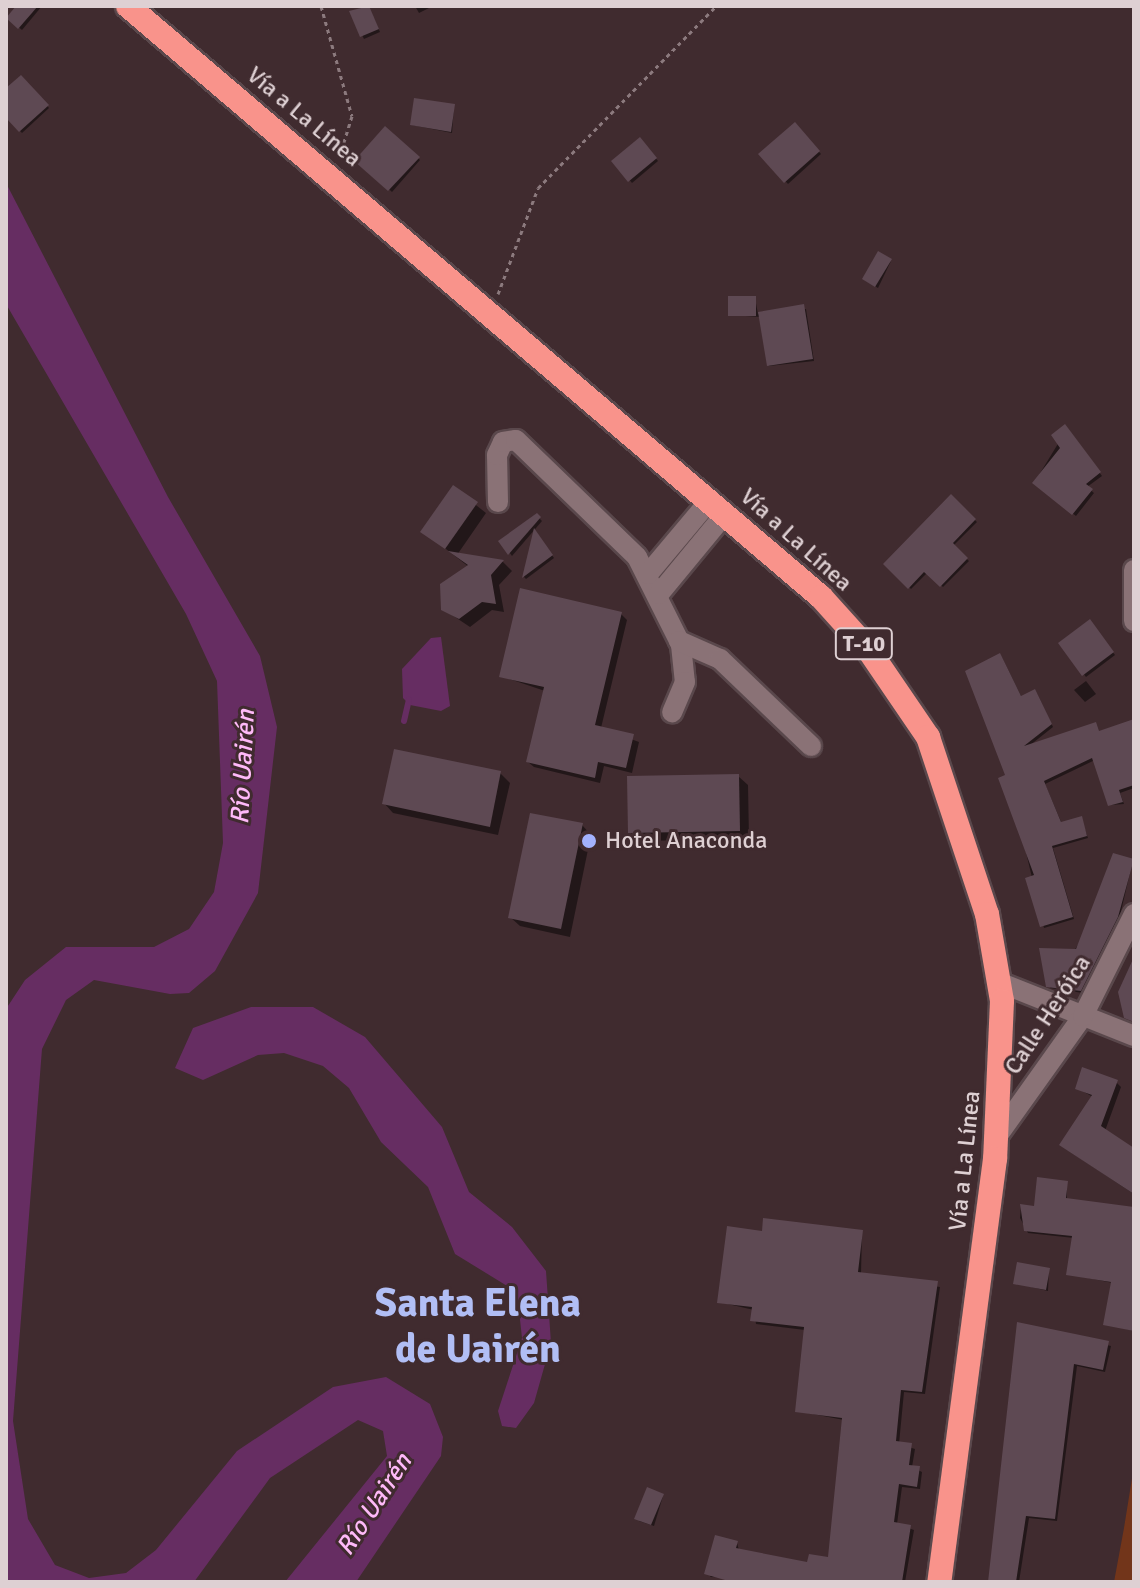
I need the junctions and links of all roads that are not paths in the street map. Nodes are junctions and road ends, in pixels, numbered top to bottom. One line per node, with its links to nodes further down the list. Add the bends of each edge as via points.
1 (128, 6): 3 (highway, Vía a La Línea / T-10)
2 (498, 502): 5 (street, via 497,455 503,442 516,440 552,468)
3 (718, 507): 5 (street); 6 (street); 12 (highway, Vía a La Línea / T-10, via 868,649 928,737 954,801)
4 (1134, 570): 7 (street)
5 (648, 574): 6 (street)
6 (659, 594): 8 (street)
7 (1134, 621)
8 (679, 641): 9 (street, via 685,682); 10 (street, via 720,659)
9 (672, 712)
10 (811, 746)
11 (1134, 914): 13 (street, Calle Heróica)
12 (1001, 983): 13 (street); 15 (highway, Vía a La Línea / T-10)
13 (1083, 1016): 14 (street); 15 (street, Calle Heróica)
14 (1134, 1036)
15 (996, 1138): 16 (highway, Vía a La Línea / T-10)
16 (939, 1582)

